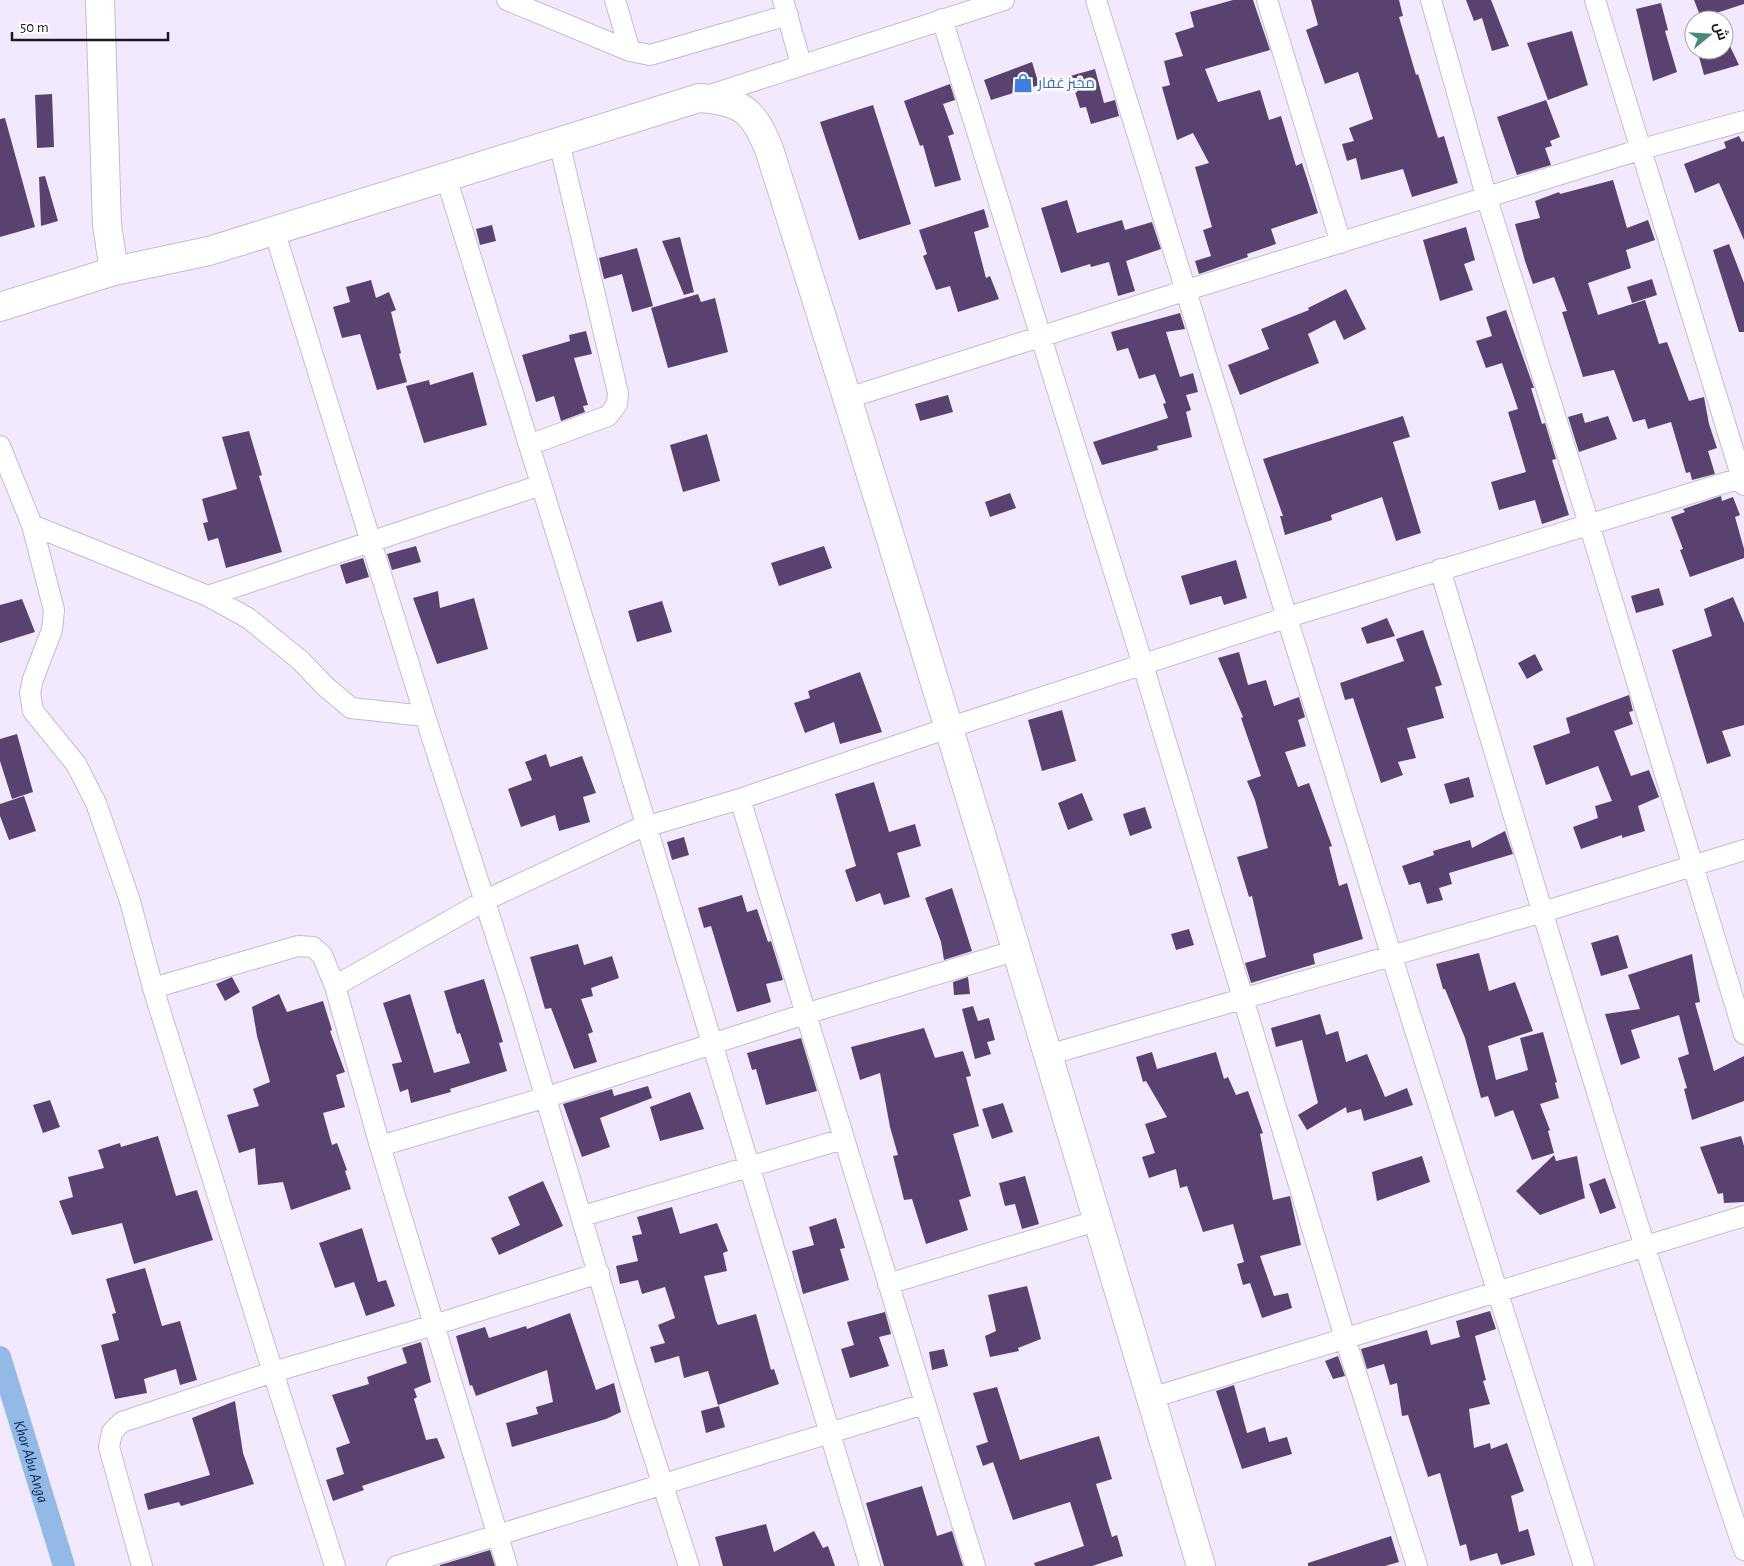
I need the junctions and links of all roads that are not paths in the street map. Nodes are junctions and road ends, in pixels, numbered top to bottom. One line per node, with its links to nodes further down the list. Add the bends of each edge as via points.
1 (100, 0): 21 (main road, via 107,225)
2 (508, 0): 11 (street)
3 (615, 0): 11 (street)
4 (1004, 0): 10 (street)
5 (1096, 0): 22 (street)
6 (1267, 0): 20 (street)
7 (1430, 0): 18 (street)
8 (1595, 0): 16 (street)
9 (786, 7): 11 (street, via 658,54); 12 (street)
10 (952, 11): 12 (street); 24 (street)
11 (630, 51)
12 (801, 64): 13 (street)
13 (699, 98): 15 (main road); 25 (main road, via 725,100 745,110 759,124)
14 (1744, 121): 16 (street)
15 (559, 142): 17 (main road); 26 (street, via 618,393 617,404 608,416)
16 (1642, 149): 18 (street); 28 (street)
17 (446, 177): 19 (main road); 26 (street)
18 (1487, 199): 20 (street); 30 (street)
19 (274, 230): 21 (main road, via 209,251); 32 (street)
20 (1341, 243): 22 (street)
21 (114, 271): 23 (main road)
22 (1187, 290): 24 (street); 35 (street)
23 (0, 307)
24 (1042, 336): 25 (street); 36 (street)
25 (848, 398): 38 (main road)
26 (529, 445): 29 (street)
27 (0, 446): 31 (street)
28 (1743, 480): 30 (street)
29 (541, 484): 32 (street); 40 (street)
30 (1589, 524): 33 (street); 42 (street)
31 (32, 525): 34 (street); 48 (street, via 54,610 52,630 33,679 30,693 32,711 76,764 96,802 130,901)
32 (372, 540): 34 (street); 37 (street)
33 (1440, 569): 35 (street); 44 (street)
34 (208, 596): 37 (street, via 265,630 351,708)
35 (1288, 617): 36 (street); 46 (street)
36 (1143, 666): 38 (street); 49 (street)
37 (425, 716): 43 (street)
38 (948, 728): 39 (street); 45 (main road)
39 (740, 799): 40 (street); 50 (street)
40 (646, 826): 43 (street); 52 (street)
41 (1744, 850): 42 (street)
42 (1692, 867): 44 (street); 51 (street)
43 (486, 900): 47 (street); 54 (street)
44 (1543, 912): 46 (street); 61 (street)
45 (1017, 950): 50 (street); 53 (main road)
46 (1392, 954): 49 (street); 64 (street)
47 (335, 986): 48 (street, via 322,955 313,947 298,946); 56 (street)
48 (153, 988): 67 (street)
49 (1244, 997): 53 (street); 66 (street)
50 (805, 1014): 52 (street); 55 (street)
51 (1744, 1034)
52 (712, 1043): 54 (street); 57 (street)
53 (1048, 1055): 60 (main road)
54 (547, 1097): 56 (street); 58 (street)
55 (843, 1139): 57 (street); 63 (street)
56 (380, 1146): 65 (street)
57 (749, 1168): 58 (street); 70 (street)
58 (582, 1216): 62 (street)
59 (1744, 1216): 61 (street)
60 (1099, 1220): 63 (street); 68 (main road)
61 (1646, 1245): 64 (street); 73 (street)
62 (599, 1273): 65 (street); 71 (street)
63 (888, 1284): 69 (street)
64 (1498, 1291): 66 (street); 83 (street)
65 (434, 1325): 67 (street); 72 (street)
66 (1345, 1338): 68 (street); 82 (street)
67 (273, 1372): 74 (street, via 122,1422 112,1432 109,1447); 75 (street)
68 (1151, 1398): 81 (main road)
69 (924, 1404): 70 (street); 80 (street)
70 (829, 1433): 71 (street); 79 (street)
71 (663, 1483): 72 (street); 78 (street)
72 (497, 1536): 76 (street); 77 (street)
73 (1744, 1550)
74 (142, 1566)
75 (334, 1566)
76 (397, 1566)
77 (507, 1566)
78 (689, 1566)
79 (870, 1566)
80 (975, 1566)
81 (1200, 1566)
82 (1417, 1566)
83 (1584, 1566)

